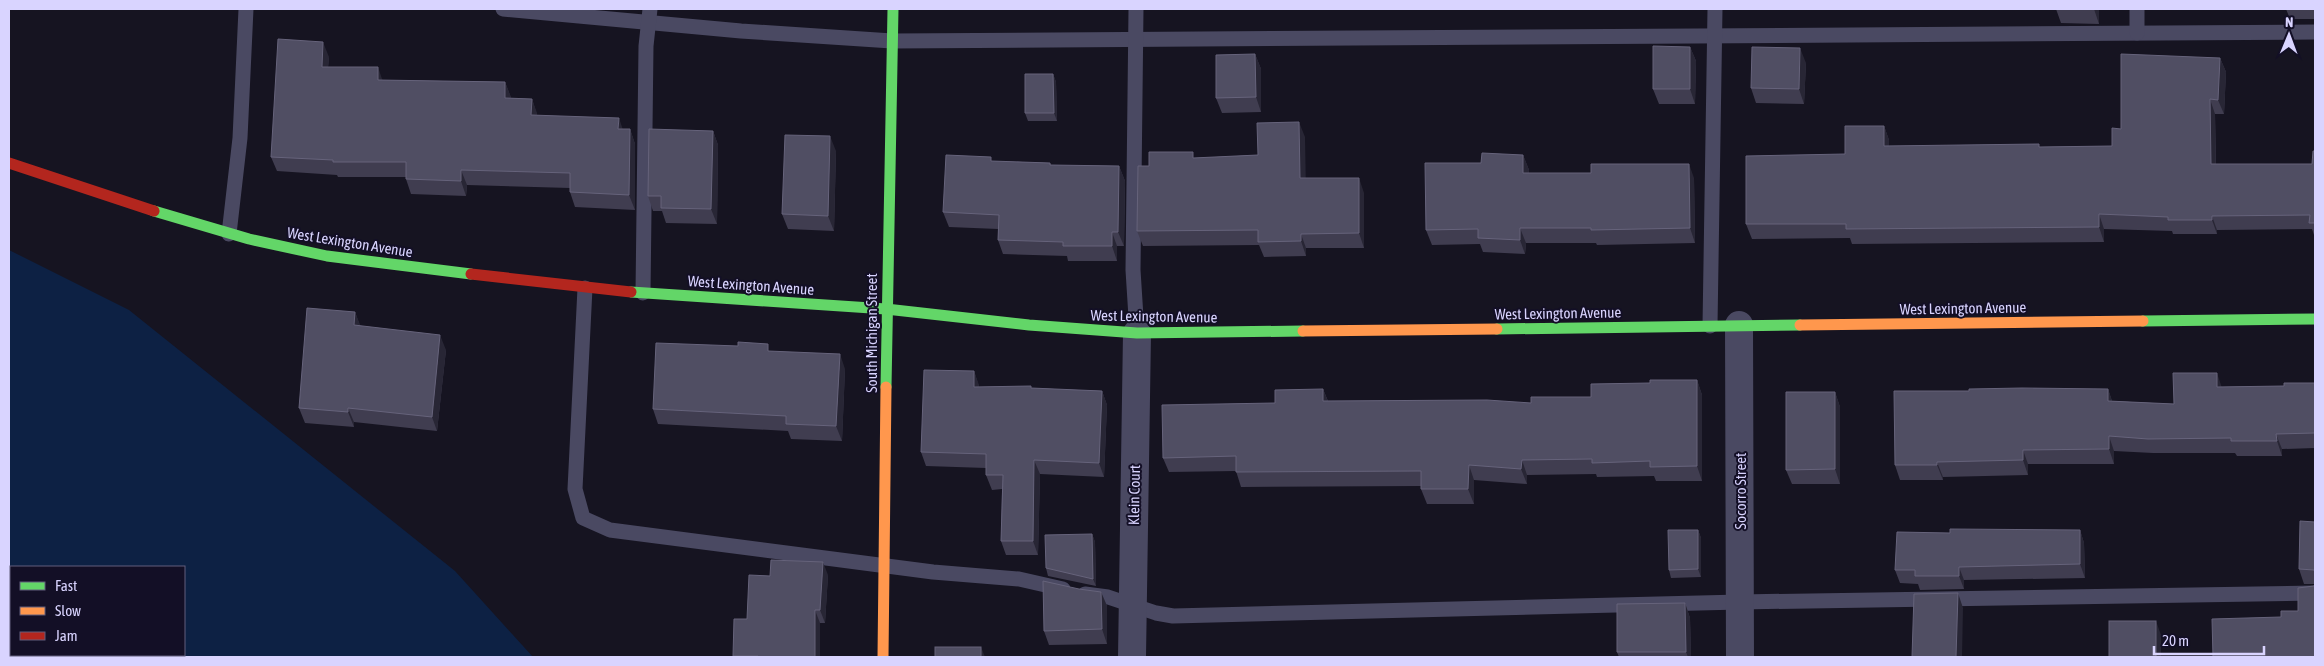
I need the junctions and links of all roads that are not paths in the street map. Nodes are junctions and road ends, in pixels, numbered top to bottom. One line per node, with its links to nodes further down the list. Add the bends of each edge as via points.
1 (246, 9): 14 (lane, via 240,138)
2 (503, 9): 7 (lane)
3 (893, 9): 12 (main road, South Michigan Street)
4 (1136, 9): 11 (lane)
5 (1715, 9): 10 (lane)
6 (2136, 9): 9 (lane)
7 (649, 16): 12 (lane); 16 (lane)
8 (2315, 32): 9 (lane)
9 (2137, 33): 10 (lane)
10 (1714, 36): 11 (lane); 20 (lane)
11 (1136, 40): 12 (lane); 21 (lane, via 1133,270)
12 (892, 41): 17 (main road, South Michigan Street)
13 (9, 163): 14 (main road, West Lexington Avenue)
14 (229, 234): 15 (main road, West Lexington Avenue, via 327,256)
15 (585, 288): 16 (main road, West Lexington Avenue); 22 (lane, via 575,489 583,518 610,530)
16 (643, 293): 17 (main road, West Lexington Avenue)
17 (886, 309): 21 (main road, West Lexington Avenue); 22 (main road, South Michigan Street)
18 (2315, 319): 19 (main road, West Lexington Avenue)
19 (1739, 325): 20 (main road, West Lexington Avenue); 24 (street, Socorro Street)
20 (1710, 326): 21 (main road, West Lexington Avenue)
21 (1137, 333): 25 (street, Klein Court)
22 (883, 565): 25 (lane, via 1019,579); 26 (main road, South Michigan Street)
23 (2315, 593): 24 (lane)
24 (1740, 602): 25 (lane, via 1172,616); 28 (street, Socorro Street)
25 (1132, 604): 27 (street, Klein Court)
26 (883, 657)
27 (1132, 657)
28 (1740, 657)

